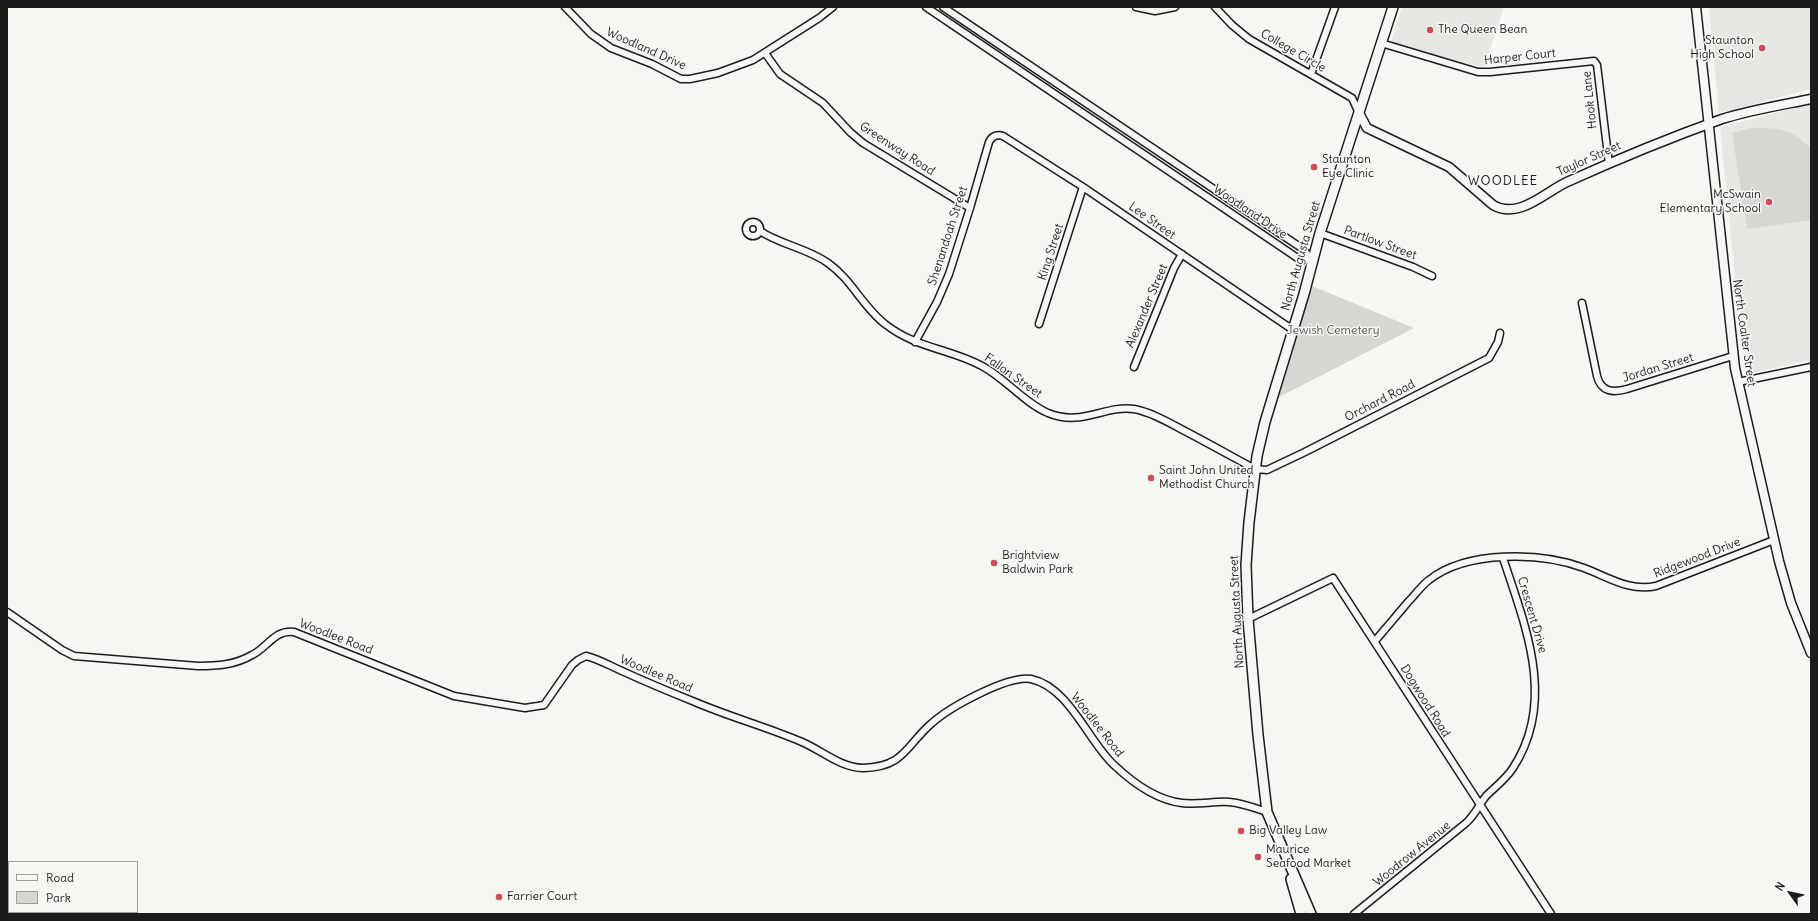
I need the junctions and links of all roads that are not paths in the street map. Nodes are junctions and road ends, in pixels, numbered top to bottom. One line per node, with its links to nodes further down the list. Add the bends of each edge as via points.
1 (565, 7): 12 (street, Woodland Drive, via 601,42 681,79 742,66)
2 (833, 7): 12 (street, Woodland Drive)
3 (926, 7): 25 (street, Woodland Drive, via 1299,258)
4 (943, 7): 25 (street, Woodland Drive, via 1303,249)
5 (1136, 7): 6 (street, via 1155,11)
6 (1175, 7)
7 (1215, 7): 14 (street, College Circle, via 1243,34)
8 (1335, 7): 14 (street)
9 (1393, 7): 11 (main road, North Augusta Street)
10 (1696, 7): 17 (street, North Coalter Street)
11 (1381, 43): 13 (street, Harper Court, via 1467,69 1486,72); 16 (main road, North Augusta Street)
12 (765, 53): 21 (street, Greenway Road, via 780,74 822,103 863,143)
13 (1593, 60): 19 (street, Hook Lane, via 1597,65)
14 (1311, 74): 16 (street, College Circle, via 1352,98)
15 (1811, 99): 17 (street, Taylor Street, via 1735,116)
16 (1359, 113): 19 (street, Taylor Street, via 1367,128 1449,168 1493,205 1504,210 1523,207 1559,186); 23 (main road, North Augusta Street)
17 (1708, 125): 19 (street, Taylor Street); 32 (street, North Coalter Street)
18 (996, 136): 20 (street, Lee Street, via 1004,136); 21 (street, Shenandoah Street, via 989,142)
19 (1608, 164)
20 (1083, 187): 24 (street, Lee Street); 28 (street, King Street)
21 (970, 208): 31 (street, Shenandoah Street, via 946,282)
22 (760, 231): 31 (street, Fallon Street, via 782,244 812,254 828,263 844,277 878,318)
23 (1320, 233): 25 (main road, North Augusta Street); 26 (street, Partlow Street)
24 (1182, 254): 29 (street, Lee Street); 33 (street, Alexander Street)
25 (1312, 260): 29 (main road, North Augusta Street)
26 (1432, 276)
27 (1582, 304): 32 (street, Jordan Street, via 1596,376 1600,385 1608,390 1618,392)
28 (1039, 324)
29 (1293, 330): 36 (main road, North Augusta Street, via 1265,422)
30 (1500, 333): 36 (street, Orchard Road, via 1489,358 1306,452 1267,470)
31 (915, 342): 36 (street, Fallon Street, via 982,366 1050,413 1079,417 1121,409 1141,411 1171,424)
32 (1733, 356): 35 (street, North Coalter Street)
33 (1134, 367)
34 (1811, 367): 35 (street)
35 (1738, 382): 37 (street, North Coalter Street)
36 (1255, 469): 40 (main road, North Augusta Street, via 1246,558)
37 (1774, 540): 38 (street, Ridgewood Drive, via 1647,588 1626,585 1555,560); 42 (street, North Coalter Street, via 1791,603)
38 (1503, 558): 41 (street, Ridgewood Drive, via 1461,564 1430,579); 43 (street, Crescent Drive, via 1530,640 1535,672 1534,701 1530,729 1516,764)
39 (7, 612): 44 (street, Woodlee Road, via 74,656 191,666 218,666 235,662 258,652 277,635 290,631 454,696 526,708 544,705 572,665 586,656 696,703 799,741 847,765 861,768 896,760 931,724 952,709 1005,682 1018,679 1032,680 1056,692 1112,763 1152,793 1182,803 1228,802)
40 (1248, 619): 41 (street, Dogwood Road, via 1333,578); 44 (main road, North Augusta Street)
41 (1375, 641): 43 (street, Dogwood Road)
42 (1811, 653)
43 (1480, 807): 48 (street, Woodrow Avenue, via 1464,825); 49 (street, Dogwood Road)
44 (1267, 812): 45 (main road, North Augusta Street)
45 (1284, 852): 46 (main road); 47 (main road, North Augusta Street)
46 (1300, 914)
47 (1311, 914)
48 (1354, 914)
49 (1550, 914)

